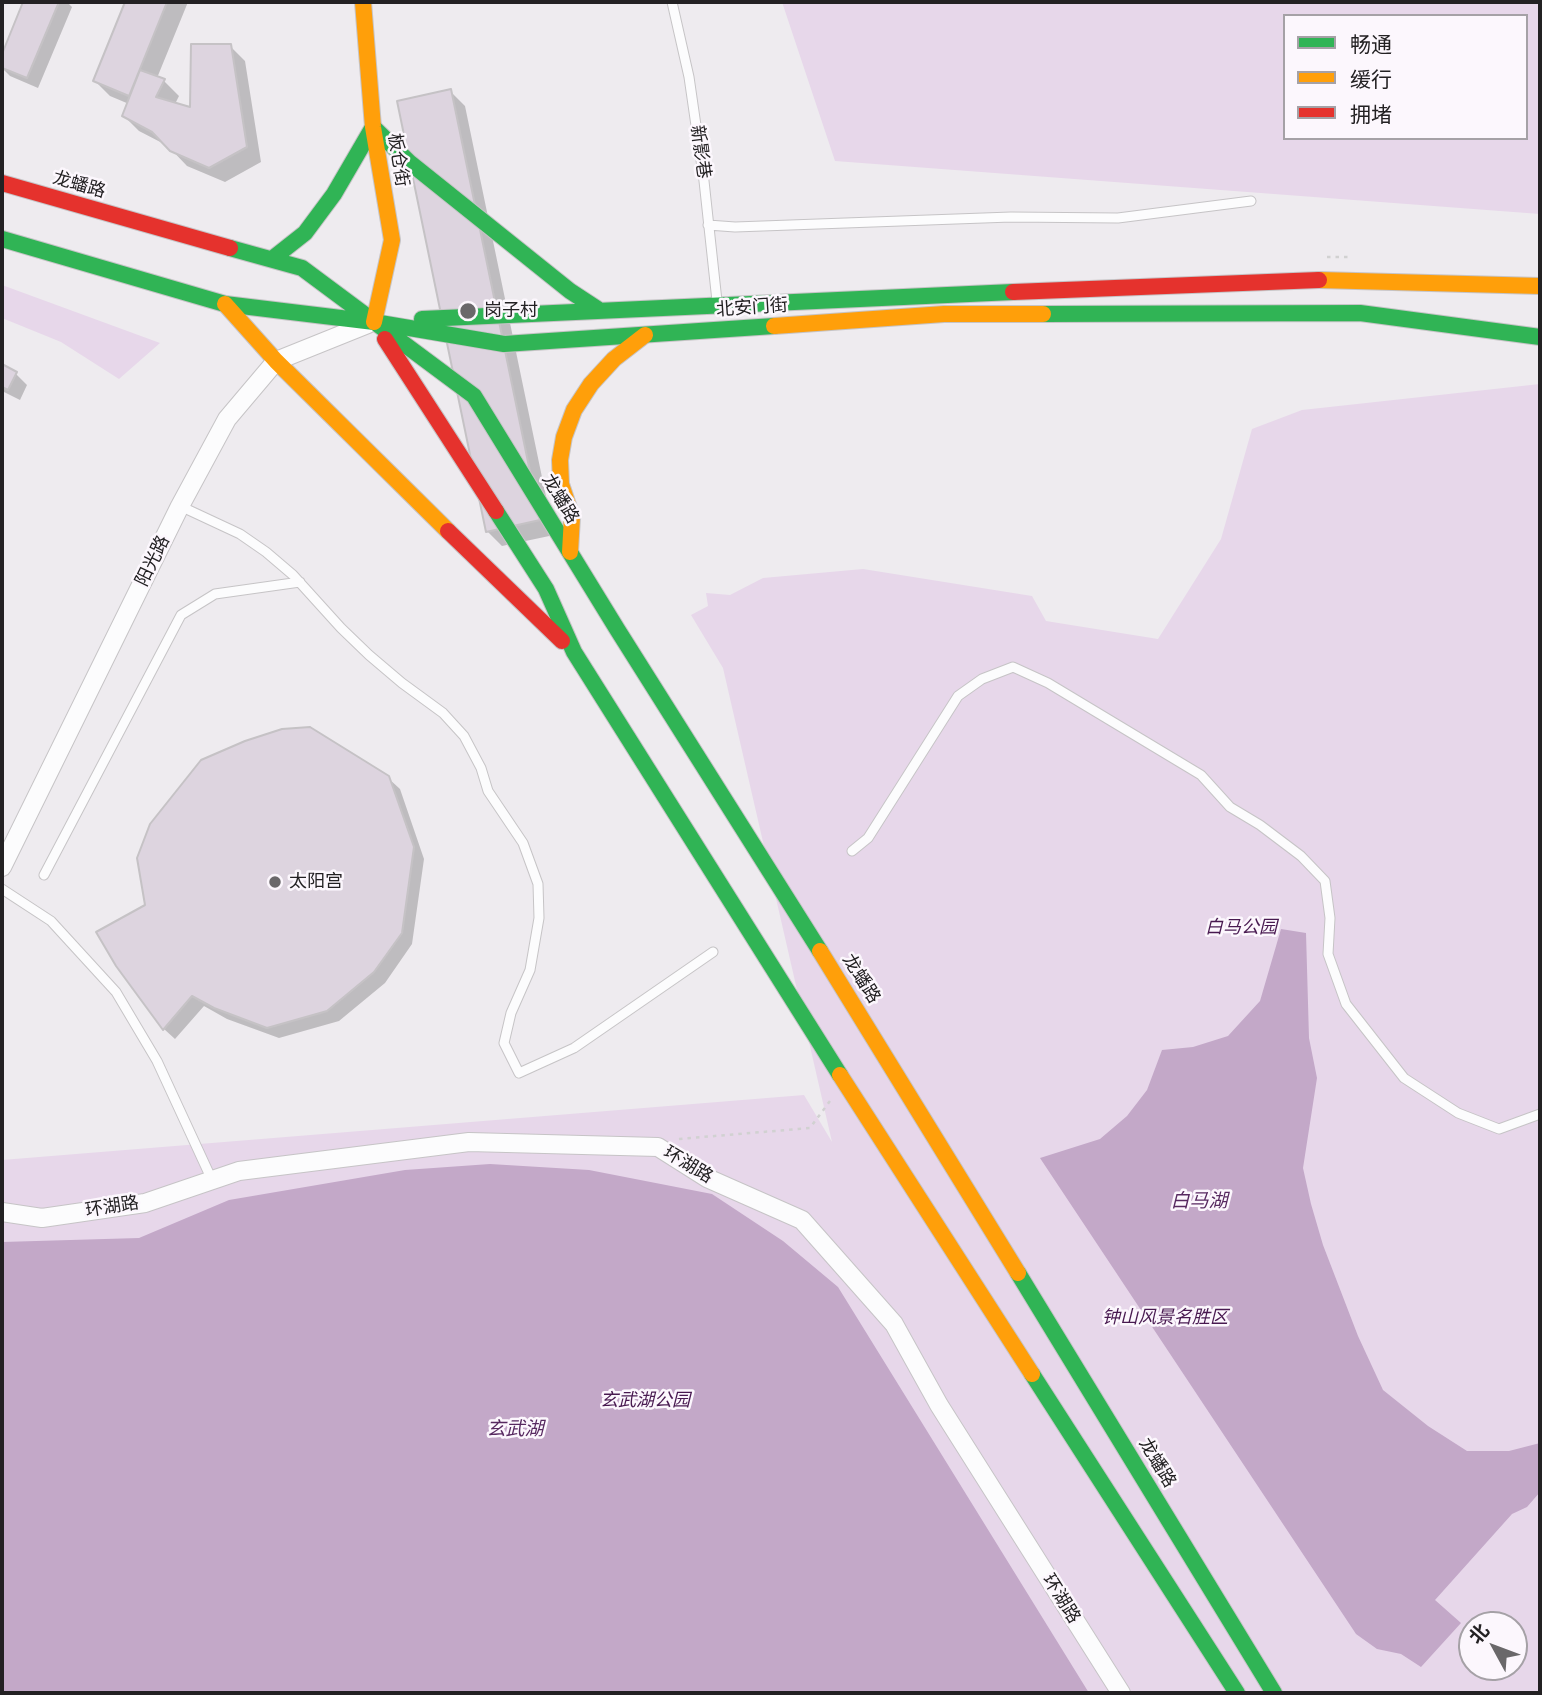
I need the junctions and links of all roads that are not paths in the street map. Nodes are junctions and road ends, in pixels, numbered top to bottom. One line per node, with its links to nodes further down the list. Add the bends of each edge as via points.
1 (363, 2): 3 (main road, 板仓街)
2 (672, 2): 6 (lane, 新影巷, via 689,77)
3 (373, 127): 8 (main road, via 312,223); 12 (main road, via 409,162); 13 (main road, 板仓街, via 391,240)
4 (2, 183): 8 (main road, 龙蟠路)
5 (1251, 201): 6 (lane, via 1118,218)
6 (708, 225): 11 (lane, 新影巷)
7 (2, 239): 10 (main road, 龙蟠路)
8 (272, 259): 13 (main road, 龙蟠路, via 302,268)
9 (1540, 286): 11 (main road, via 1325,280)
10 (225, 304): 13 (main road, 龙蟠路); 16 (main road)
11 (717, 305): 12 (main road)
12 (599, 310): 13 (main road)
13 (374, 322): 14 (main road, 北安门街, via 505,344); 16 (street, 阳光路); 18 (main road, 龙蟠路, via 474,396); 20 (main road, 龙蟠路, via 546,589)
14 (645, 335): 15 (main road, 北安门街, via 944,314 1360,313); 18 (main road, via 591,384 564,437 561,484 572,517)
15 (1540, 337)
16 (276, 361): 17 (street, 阳光路, via 227,419); 20 (main road)
17 (180, 506): 19 (lane, via 240,534); 22 (street, 阳光路)
18 (570, 552): 31 (main road, 龙蟠路, via 888,1059)
19 (300, 582): 23 (lane, via 215,594 181,615); 25 (lane, via 369,655 443,713 464,736 488,791 523,843 538,884 539,904 530,970 504,1043 519,1073 574,1048)
20 (574, 652): 30 (main road, 龙蟠路)
21 (852, 850): 26 (lane, via 868,838 958,696 982,679 1013,667 1048,683 1201,775 1230,807 1291,848 1325,881 1328,954 1346,1003 1405,1078 1458,1113 1499,1129)
22 (2, 867)
23 (44, 875)
24 (2, 889): 27 (lane, via 51,921 116,992 156,1061)
25 (713, 952)
26 (1540, 1114)
27 (212, 1180): 28 (street, 环湖路, via 145,1203 42,1218); 29 (street, 环湖路, via 239,1171 469,1142 658,1147 707,1178 802,1220 894,1324 939,1405)
28 (2, 1212)
29 (1121, 1693)
30 (1237, 1693)
31 (1274, 1693)

